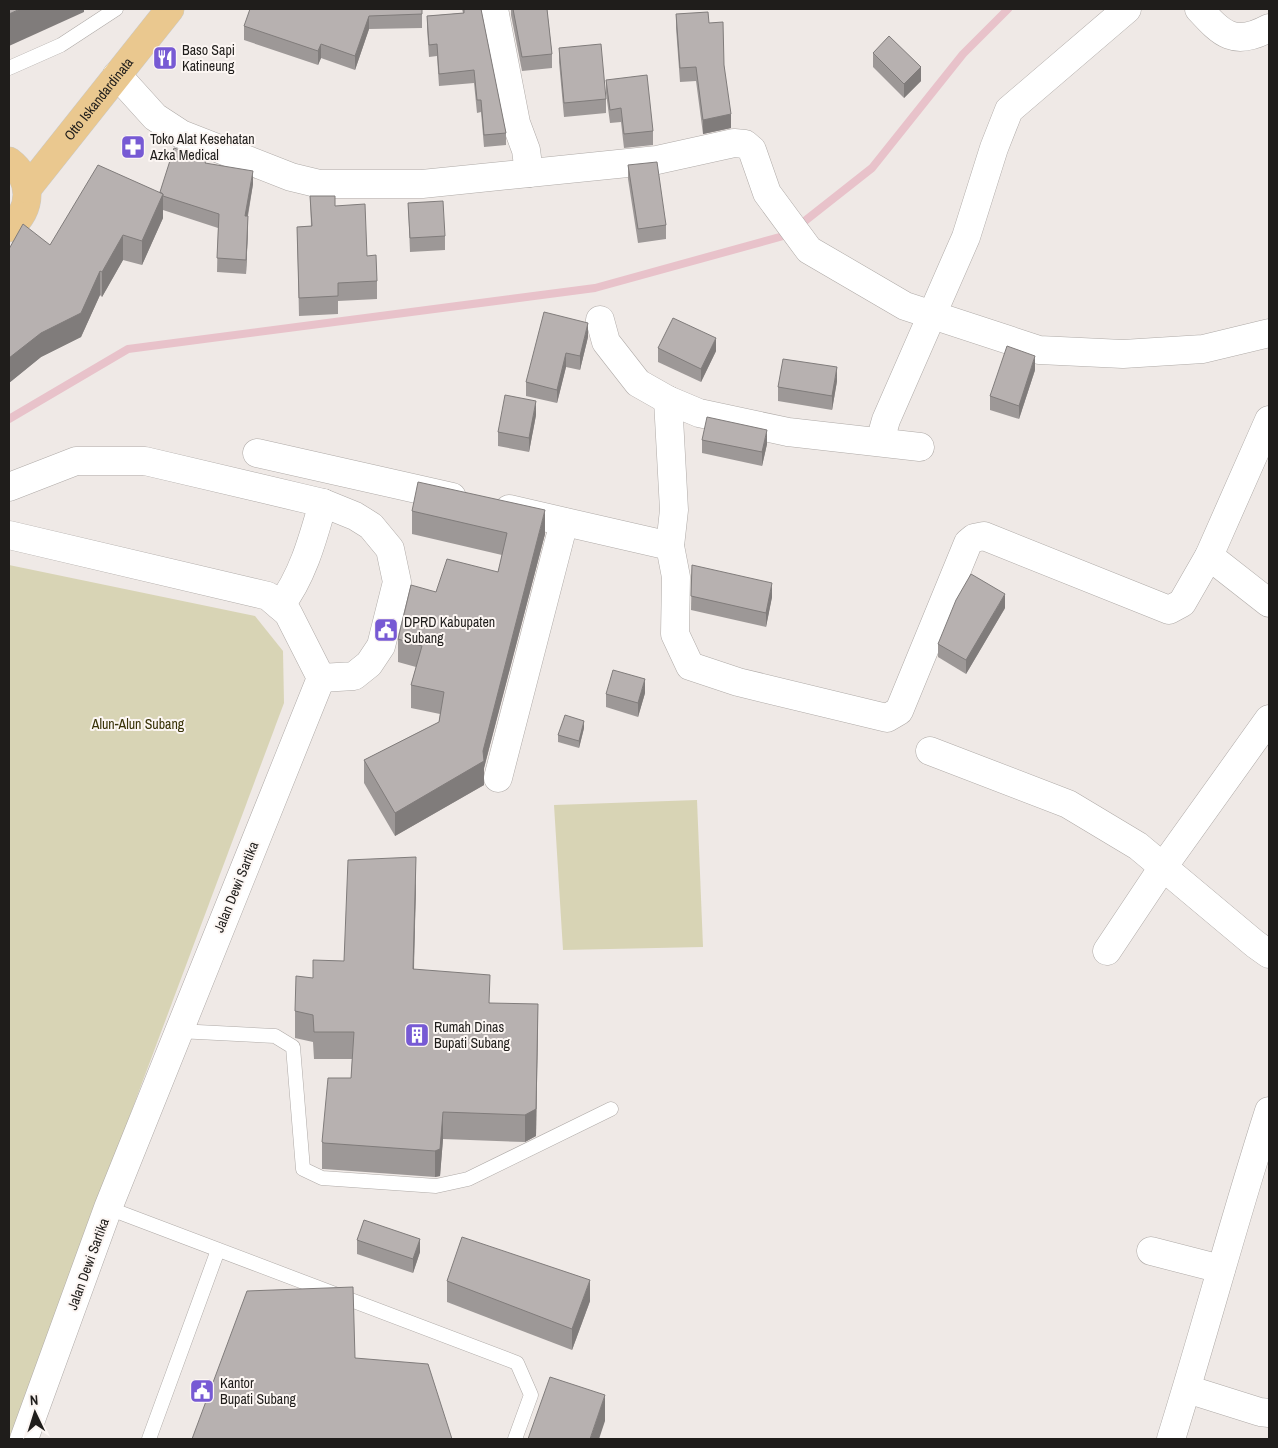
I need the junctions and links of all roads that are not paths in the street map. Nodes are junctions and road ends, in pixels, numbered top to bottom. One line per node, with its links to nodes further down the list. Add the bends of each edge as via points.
1 (116, 9): 7 (lane, via 61,46)
2 (170, 9): 8 (main road, Otto Iskandardinata)
3 (494, 9): 10 (street)
4 (1127, 9): 13 (street, via 1009,110 966,237)
5 (1199, 9): 6 (street, via 1217,29 1230,36 1243,36)
6 (1267, 24)
7 (9, 68)
8 (116, 75): 10 (street, via 156,118 181,134 291,177 320,184 422,184); 11 (main road, Otto Iskandardinata)
9 (9, 161): 11 (main road, via 24,177)
10 (529, 173): 13 (street, via 657,160 734,143 746,144 752,150 767,193 809,250 905,306)
11 (27, 189): 12 (main road, via 23,213)
12 (9, 228)
13 (932, 314): 15 (street, via 1039,350 1122,354 1203,349); 18 (street, via 886,420)
14 (600, 320): 16 (street, via 606,342 638,383)
15 (1269, 333)
16 (668, 400): 18 (street, via 699,413 788,432); 25 (street, via 674,510)
17 (1269, 420): 26 (street)
18 (880, 442): 19 (street)
19 (920, 448)
20 (257, 452): 23 (street)
21 (9, 487): 22 (street, via 76,461 145,461)
22 (323, 503): 28 (street, via 309,550); 29 (street, via 371,526 390,549 397,582 381,646 369,664 354,676)
23 (564, 522): 25 (street); 32 (street)
24 (9, 535): 28 (street, via 268,596)
25 (670, 546): 26 (street, via 676,577 675,634 690,666 738,682 887,718 899,711 968,543 974,538 984,536 1169,610 1182,603)
26 (1209, 556): 27 (street)
27 (1269, 603)
28 (280, 606): 29 (street, via 288,613)
29 (321, 678): 36 (street, Jalan Dewi Sartika)
30 (1267, 728): 33 (street)
31 (930, 751): 33 (street, via 1068,804 1138,846)
32 (498, 778)
33 (1163, 867): 34 (street); 35 (street)
34 (1107, 951)
35 (1269, 954)
36 (178, 1031): 37 (lane, via 275,1036 293,1047 303,1169 322,1178 436,1186 468,1179); 39 (street, Jalan Dewi Sartika)
37 (611, 1109)
38 (1269, 1111): 42 (street)
39 (108, 1208): 40 (lane); 45 (street, Jalan Dewi Sartika)
40 (218, 1250): 46 (lane); 47 (lane, via 517,1363 531,1395)
41 (1151, 1251): 42 (street)
42 (1221, 1269): 43 (street)
43 (1187, 1389): 44 (street); 48 (street)
44 (1269, 1412)
45 (24, 1439)
46 (149, 1439)
47 (515, 1439)
48 (1171, 1439)

